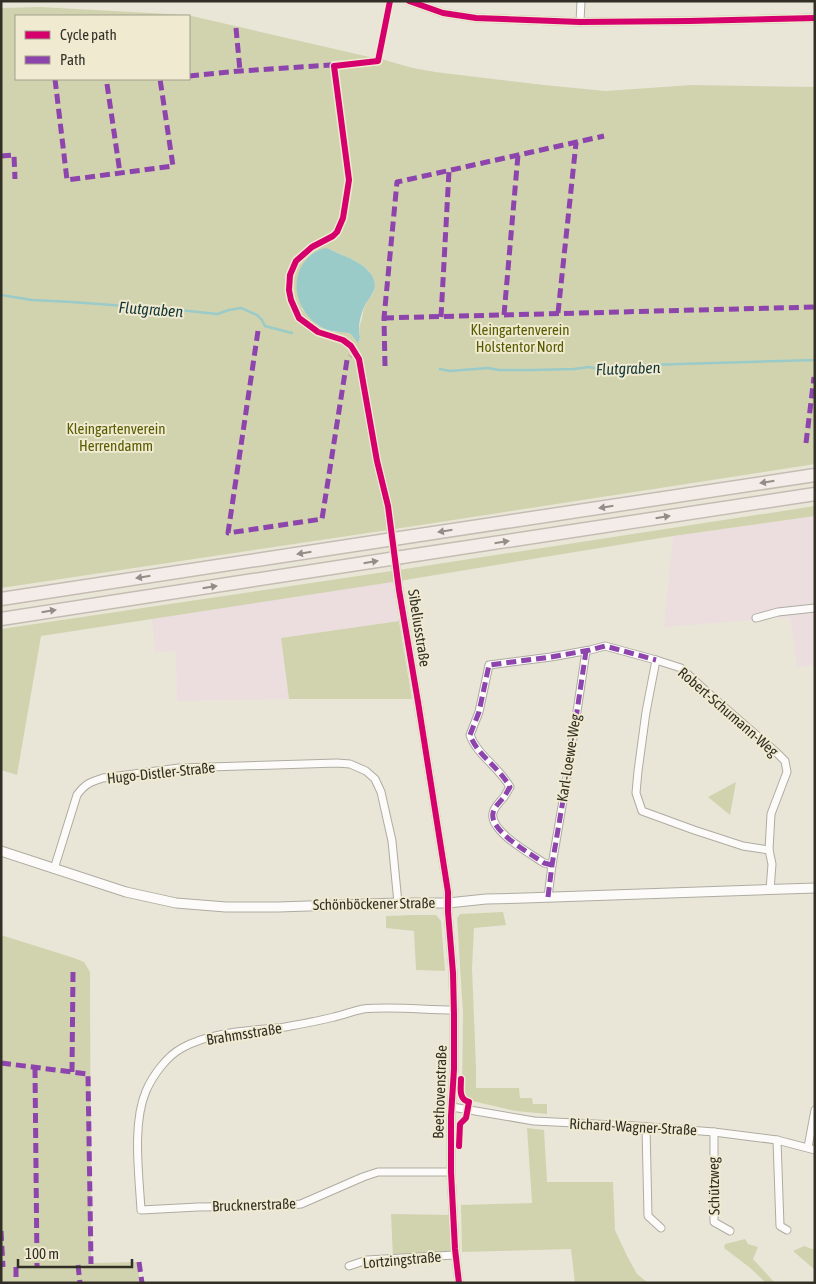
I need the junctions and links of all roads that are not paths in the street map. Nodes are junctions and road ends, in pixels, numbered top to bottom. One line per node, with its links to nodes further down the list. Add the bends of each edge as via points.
1 (409, 1): 4 (street, via 443,13 476,18)
2 (581, 1): 4 (street)
3 (815, 18): 4 (street)
4 (580, 22)
5 (359, 359): 21 (street, Sibeliusstraße, via 388,506)
6 (815, 475): 8 (highway, one-way to 8)
7 (815, 494): 11 (highway, one-way to 7)
8 (1, 599)
9 (815, 608): 10 (street)
10 (756, 618)
11 (1, 619)
12 (586, 651): 13 (street, via 605,646); 16 (street, Karl-Loewe-Weg); 16 (street, via 490,665 479,712 470,734 472,742 505,777 510,787 495,807 492,814 494,824 500,833)
13 (656, 660): 14 (street, Robert-Schumann-Weg, via 681,668 785,762 786,772 771,814); 14 (street, Robert-Schumann-Weg, via 638,771 636,793 642,811 743,846)
14 (769, 850): 19 (street, Robert-Schumann-Weg, via 772,864)
15 (1, 851): 17 (main road, Schönböckener Straße)
16 (552, 865): 20 (street, Karl-Loewe-Weg)
17 (54, 869): 22 (main road, Schönböckener Straße, via 126,892 173,902 226,907); 22 (street, Hugo-Distler-Straße, via 78,796 90,782 179,768 350,764 375,779 381,792 392,841)
18 (815, 888): 19 (main road, Schönböckener Straße)
19 (770, 890): 20 (main road, Schönböckener Straße)
20 (548, 897): 21 (main road, Schönböckener Straße)
21 (448, 902): 22 (main road, Schönböckener Straße); 23 (street, Beethovenstraße)
22 (398, 903)
23 (454, 1010): 24 (street, Beethovenstraße); 31 (street, Brahmsstraße, via 360,1010 301,1024 211,1036 181,1048 153,1078 139,1110)
24 (452, 1107): 26 (street, Richard-Wagner-Straße, via 534,1121); 30 (street, Beethovenstraße)
25 (815, 1110): 29 (street)
26 (646, 1127): 27 (street, Richard-Wagner-Straße); 32 (street, via 648,1216)
27 (714, 1132): 28 (street, Richard-Wagner-Straße); 34 (street, Schützweg, via 714,1222)
28 (777, 1140): 29 (street, Richard-Wagner-Straße); 33 (street, via 780,1226)
29 (811, 1149)
30 (451, 1172): 31 (street, Brucknerstraße, via 378,1172 301,1204); 35 (street, Beethovenstraße)
31 (141, 1210)
32 (661, 1228)
33 (787, 1230)
34 (730, 1231)
35 (455, 1255): 36 (street, Lortzingstraße, via 367,1260); 37 (street, Beethovenstraße)
36 (349, 1266)
37 (459, 1283)

